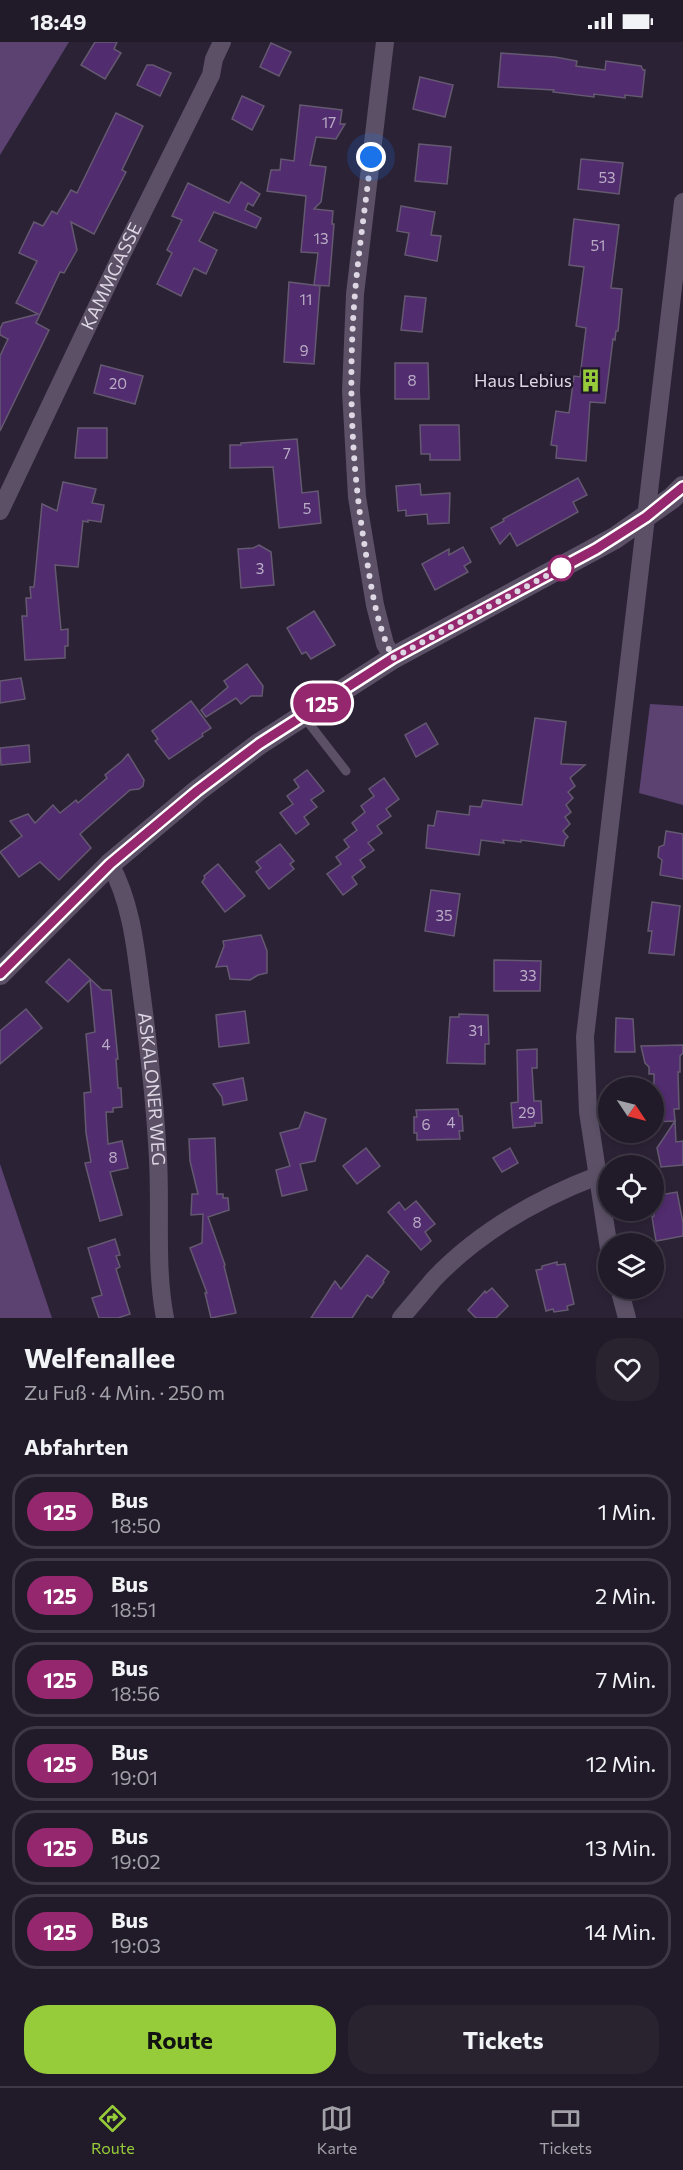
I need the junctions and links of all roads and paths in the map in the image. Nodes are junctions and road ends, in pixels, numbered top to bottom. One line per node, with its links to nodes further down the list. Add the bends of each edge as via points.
1 (222, 42): 5 (street, KAMMGASSE, via 211,75)
2 (385, 42): 7 (street, via 355,294 351,391 358,508 375,605)
3 (683, 202): 6 (street)
4 (683, 487): 6 (street)
5 (0, 511)
6 (646, 517): 7 (street, via 596,549); 12 (street, via 585,1037 588,1112)
7 (393, 658): 8 (street)
8 (303, 715): 9 (lane); 10 (street, via 197,791)
9 (346, 771)
10 (110, 864): 11 (street); 15 (street, ASKALONER WEG, via 124,891 152,1070 159,1269)
11 (0, 974)
12 (597, 1176): 13 (street); 16 (street, via 521,1210 476,1242 435,1278)
13 (606, 1233)
14 (622, 1299): 17 (street)
15 (165, 1318)
16 (401, 1318)
17 (627, 1318)

